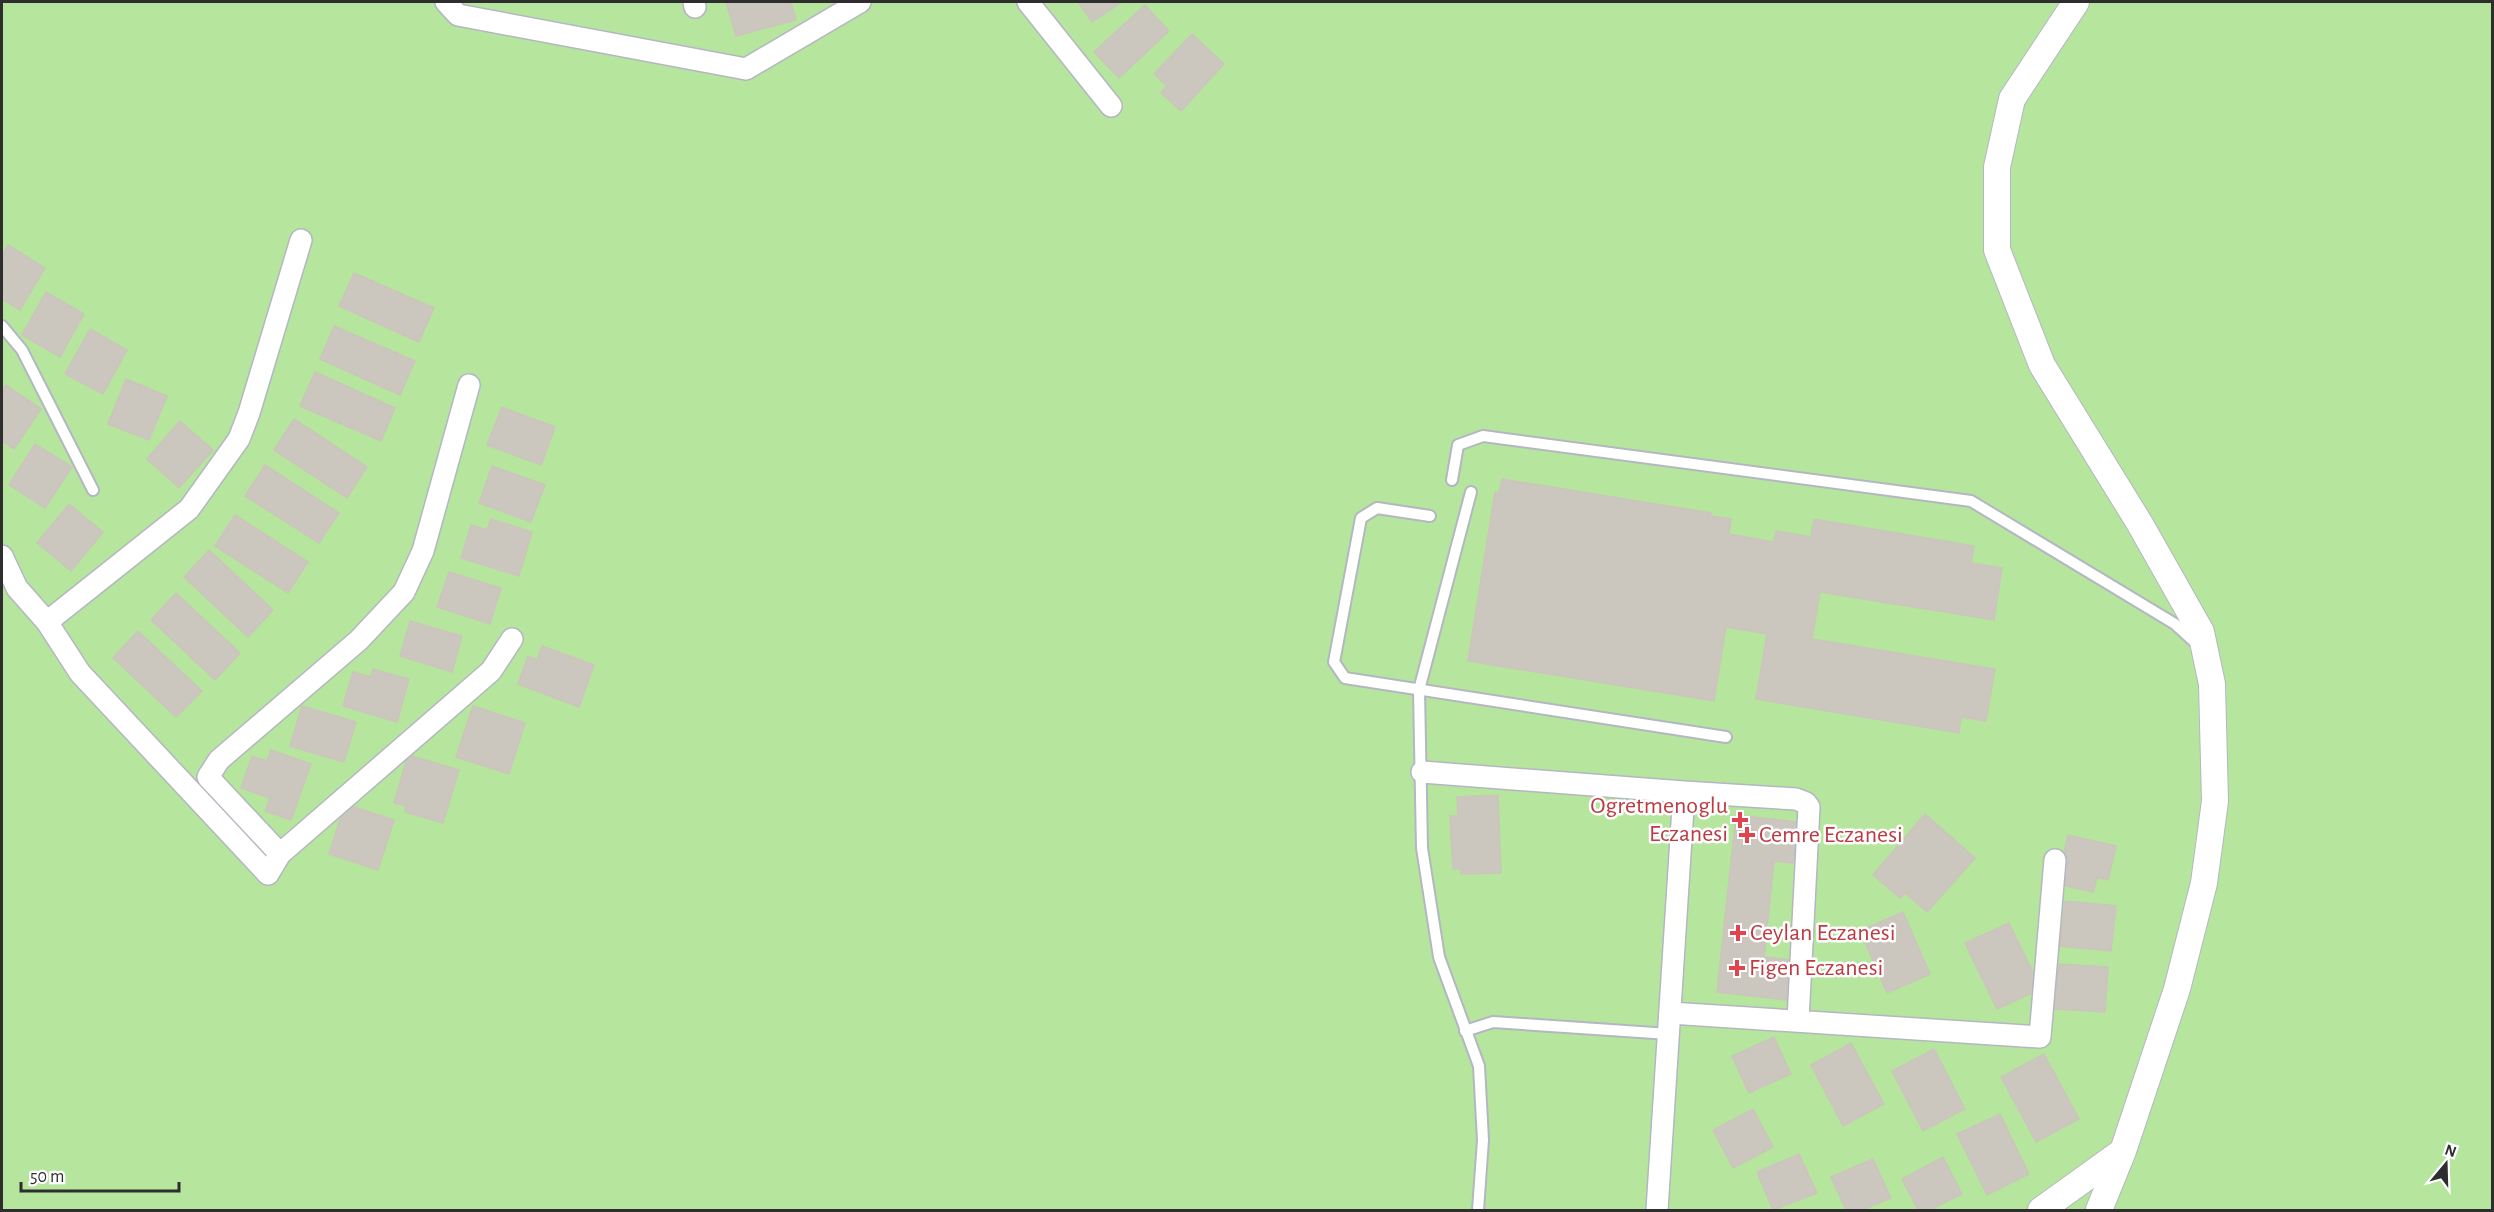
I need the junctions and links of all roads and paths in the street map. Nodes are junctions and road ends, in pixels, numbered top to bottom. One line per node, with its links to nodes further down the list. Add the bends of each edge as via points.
1 (446, 2): 2 (street, via 458,15 746,69)
2 (860, 2)
3 (1028, 2): 5 (street)
4 (2076, 2): 16 (street, via 2012,99 1997,167 1997,250 2042,365 2140,524 2201,632)
5 (1111, 106)
6 (301, 240): 14 (street, via 239,439 189,509)
7 (2, 326): 10 (lane, via 22,350)
8 (469, 385): 21 (street, via 423,551 404,592 359,640 219,760 208,777)
9 (1452, 480): 16 (lane, via 1458,445 1483,436 1971,501 2175,624)
10 (93, 490)
11 (1471, 492): 17 (lane)
12 (1430, 516): 17 (lane, via 1377,508 1361,518 1334,662 1345,678)
13 (2, 556): 14 (street, via 17,588)
14 (47, 622): 21 (street, via 80,673 268,874)
15 (512, 639): 21 (street, via 491,671)
16 (2205, 651): 27 (street, via 2212,684 2215,801 2204,883 2177,988)
17 (1419, 690): 18 (lane); 19 (lane)
18 (1726, 737)
19 (1422, 772): 20 (street); 25 (lane, via 1422,848 1439,957)
20 (1684, 792): 23 (street); 24 (street, via 1796,799 1809,807)
21 (280, 854)
22 (2055, 860): 24 (street, via 2040,1037)
23 (1670, 1013): 24 (street); 26 (street)
24 (1798, 1020)
25 (1465, 1031): 26 (lane, via 1493,1022); 28 (lane, via 1479,1066 1483,1140)
26 (1670, 1034): 29 (street)
27 (2123, 1151): 30 (street); 31 (street)
28 (1478, 1210)
29 (1657, 1210)
30 (2041, 1210)
31 (2099, 1210)

